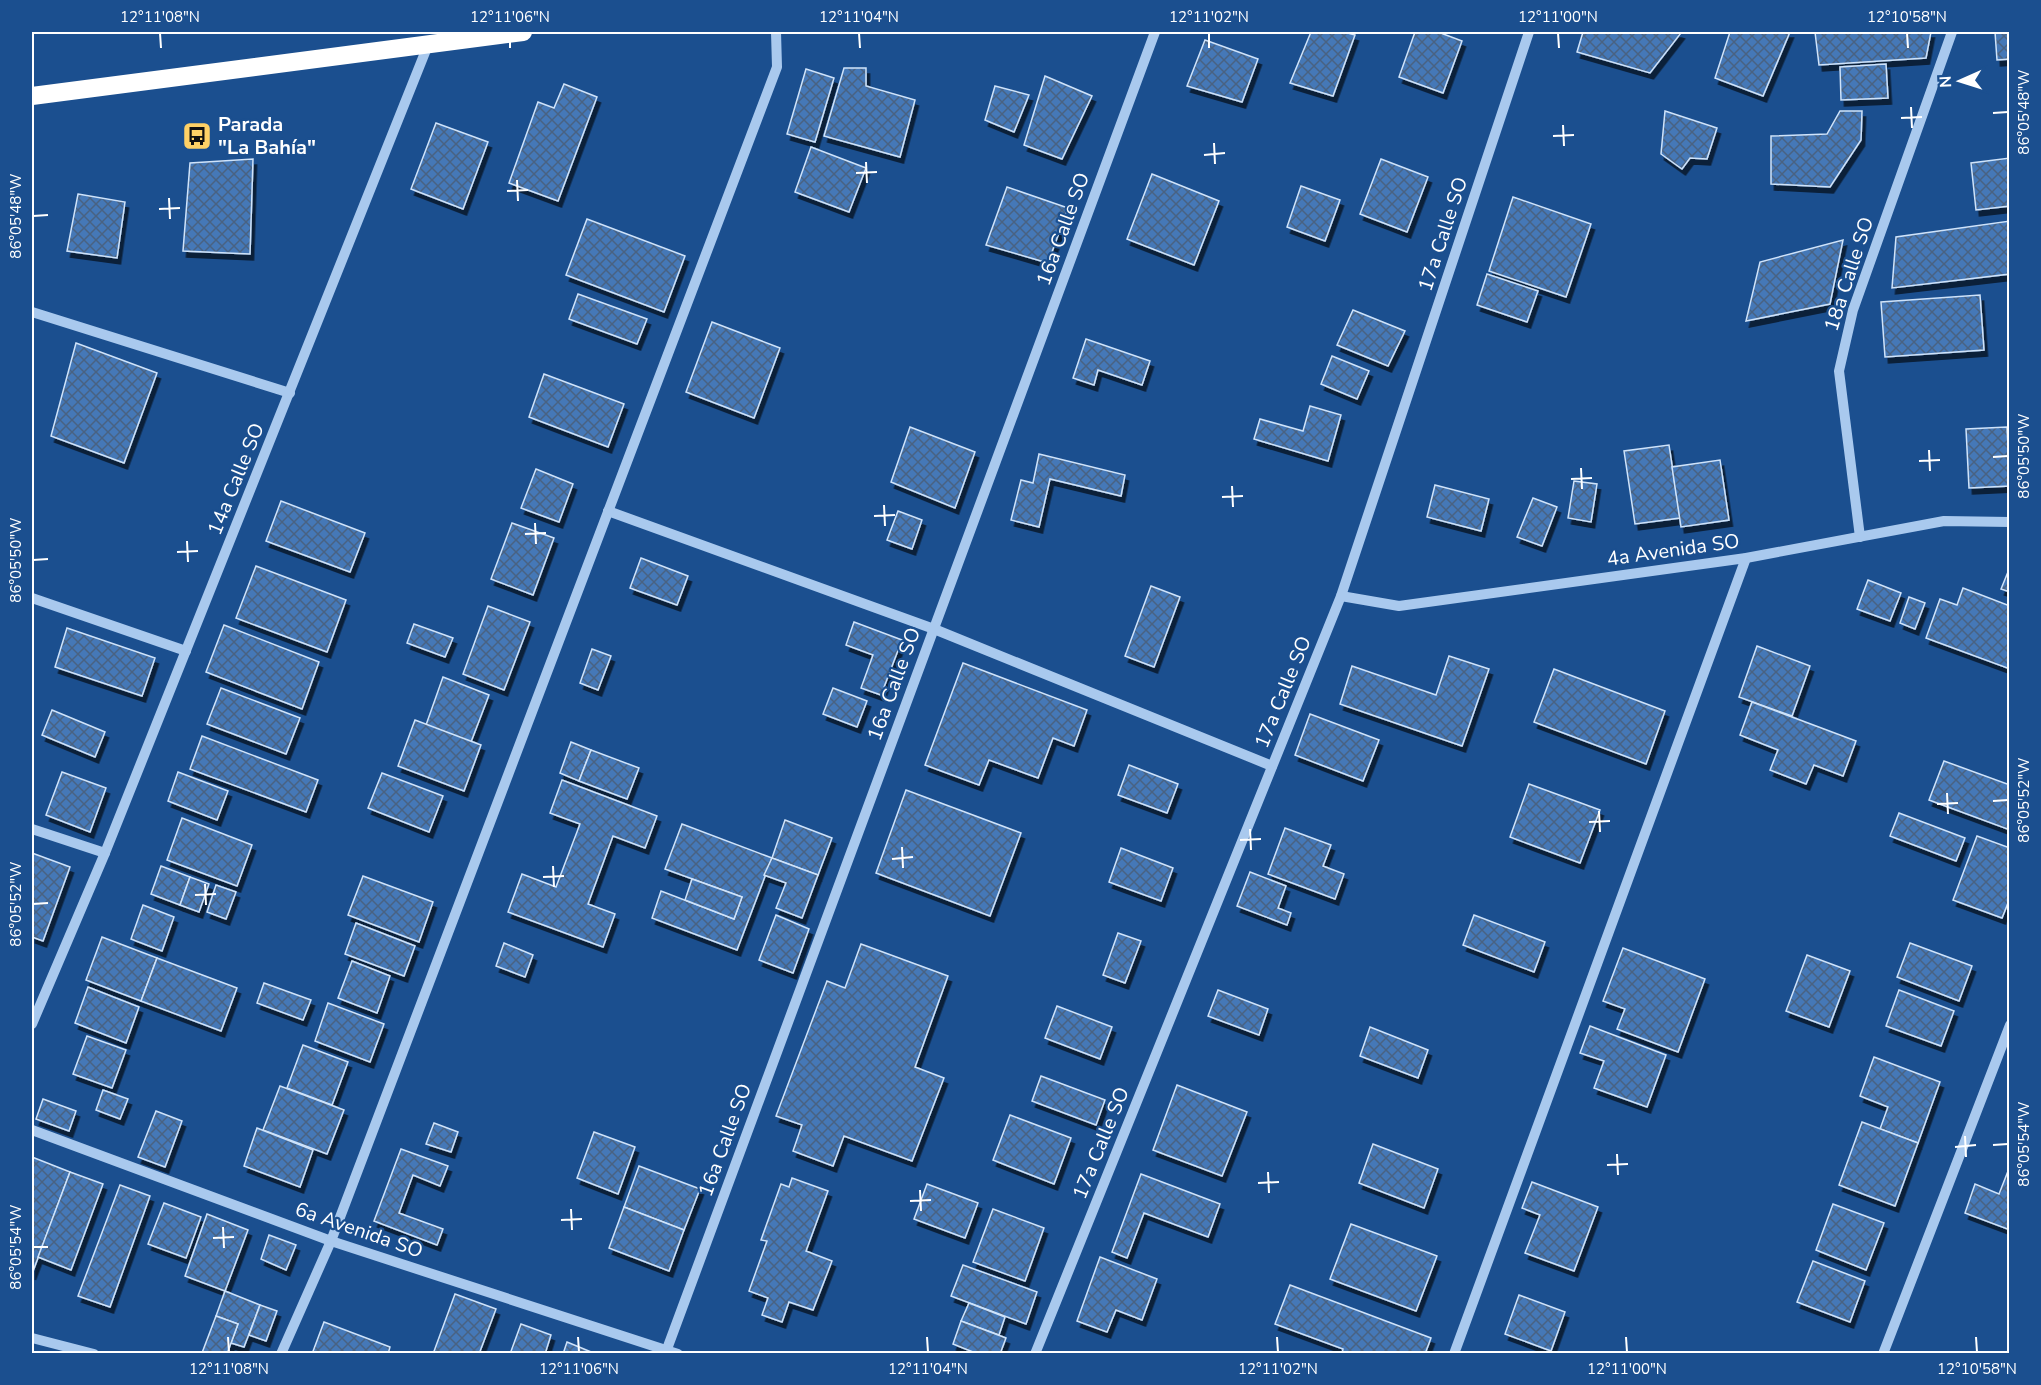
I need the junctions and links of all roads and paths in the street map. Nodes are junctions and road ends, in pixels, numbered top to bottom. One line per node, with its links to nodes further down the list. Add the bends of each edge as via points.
1 (524, 32): 6 (highway)
2 (776, 32): 10 (street, via 777,67)
3 (1155, 32): 16 (street, 16a Calle SO)
4 (1529, 32): 14 (street, 17a Calle SO)
5 (1952, 32): 12 (street, 18a Calle SO, via 1853,310 1839,372)
6 (428, 45): 7 (highway); 9 (street, 14a Calle SO)
7 (32, 96)
8 (32, 312): 9 (street)
9 (290, 393): 17 (street, 14a Calle SO)
10 (608, 511): 16 (street); 24 (street)
11 (2010, 522): 12 (street, 4a Avenida SO, via 1944,521)
12 (1860, 537): 13 (street, 4a Avenida SO)
13 (1746, 558): 14 (street, 4a Avenida SO, via 1399,606); 31 (street)
14 (1341, 596): 18 (street, 17a Calle SO)
15 (32, 598): 17 (street)
16 (934, 629): 18 (street); 26 (street, 16a Calle SO)
17 (186, 651): 20 (street, 14a Calle SO)
18 (1272, 766): 30 (street, 17a Calle SO)
19 (32, 829): 20 (street)
20 (105, 854): 21 (street, 14a Calle SO)
21 (32, 1024)
22 (2010, 1025): 32 (street)
23 (32, 1130): 24 (street, 6a Avenida SO)
24 (331, 1241): 26 (street, 6a Avenida SO); 28 (street)
25 (32, 1338): 27 (street)
26 (667, 1349): 29 (street, 6a Avenida SO)
27 (94, 1353)
28 (281, 1353)
29 (678, 1353)
30 (1035, 1353)
31 (1454, 1353)
32 (1882, 1353)

